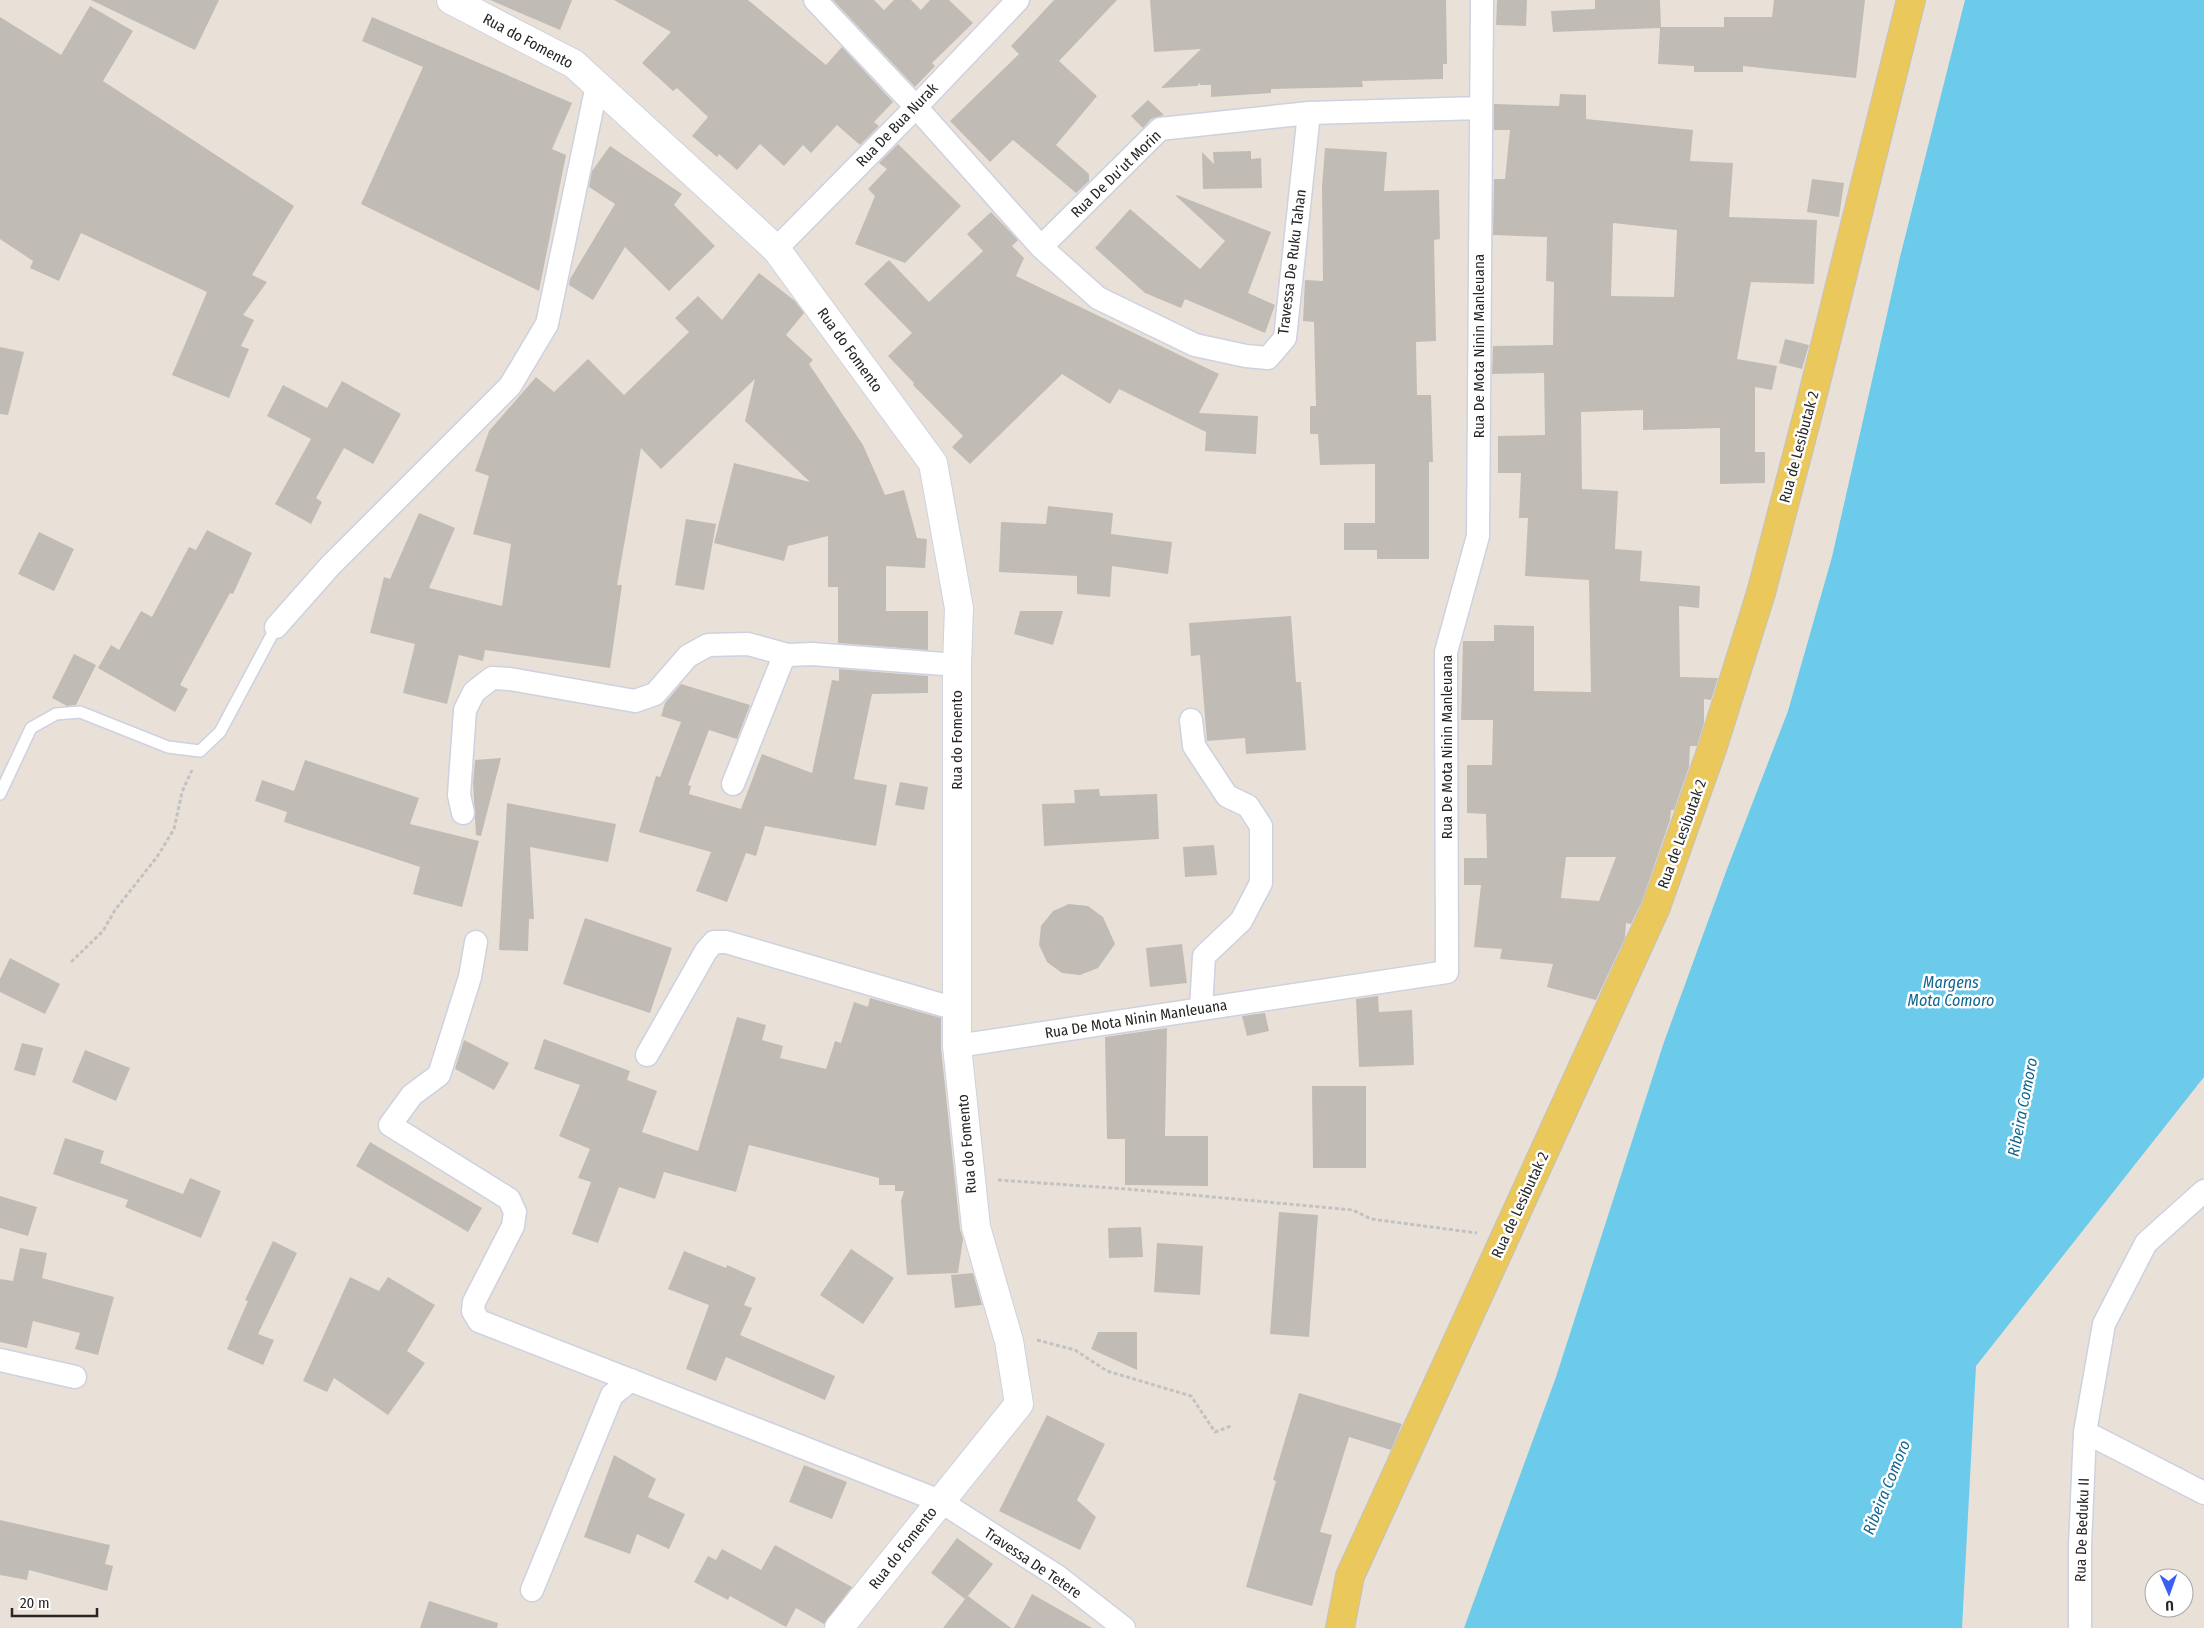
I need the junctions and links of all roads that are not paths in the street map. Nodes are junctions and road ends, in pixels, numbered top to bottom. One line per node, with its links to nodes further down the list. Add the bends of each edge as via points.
1 (451, 0): 6 (street, Rua do Fomento, via 574,64)
2 (815, 0): 7 (street)
3 (1018, 0): 7 (street, Rua De Bua Nurak)
4 (1482, 0): 8 (street, Rua De Mota Ninin Manleuana)
5 (1911, 0): 34 (main road, Rua de Lesibutak 2, via 1811,402 1760,593 1713,746 1656,907 1350,1576)
6 (598, 85): 11 (street, Rua do Fomento); 12 (street, via 547,324 510,386 330,566)
7 (916, 107): 10 (street); 11 (street, Rua De Bua Nurak)
8 (1480, 108): 9 (street, Rua De Du’ut Morin); 21 (street, Rua De Mota Ninin Manleuana, via 1478,536 1446,652 1448,972)
9 (1309, 113): 10 (street, Rua De Du’ut Morin, via 1160,129); 10 (street, Travessa De Ruku Tahan, via 1285,338 1268,358 1196,345 1098,298)
10 (1041, 247)
11 (776, 249): 14 (street, Rua do Fomento, via 933,463 959,608)
12 (276, 627): 17 (lane, via 220,732 200,751 168,747 80,712 56,714 31,728)
13 (788, 655): 14 (street); 16 (street, via 782,661); 18 (street, via 748,644 708,645 688,656 655,694 635,701 492,678 474,692 465,710 459,795)
14 (957, 665): 20 (street, Rua do Fomento)
15 (1191, 720): 21 (street, via 1194,746 1226,796 1248,806 1261,826 1261,883 1241,921 1204,956)
16 (733, 784)
17 (0, 794)
18 (463, 813)
19 (476, 942): 27 (street, Travessa De Tetere, via 470,977 439,1075 412,1095 390,1125 509,1199 515,1212 513,1226 474,1302 473,1311 479,1321)
20 (956, 1009): 22 (street, Rua do Fomento); 23 (street, via 726,942 714,942 706,950)
21 (1202, 1009): 22 (street, Rua De Mota Ninin Manleuana)
22 (957, 1046): 30 (street, Rua do Fomento, via 976,1227 1005,1331 1019,1404)
23 (647, 1055)
24 (2204, 1191): 28 (street, Rua De Beduku II, via 2146,1243 2104,1324)
25 (0, 1360): 26 (street)
26 (75, 1378)
27 (631, 1380): 30 (street, Travessa De Tetere); 31 (street, via 612,1395)
28 (2086, 1432): 29 (street); 35 (street, Rua De Beduku II, via 2080,1545)
29 (2204, 1493)
30 (940, 1501): 32 (street, Rua do Fomento); 33 (street, Travessa De Tetere, via 1057,1576)
31 (532, 1590)
32 (839, 1628)
33 (1124, 1628)
34 (1340, 1628)
35 (2080, 1628)

